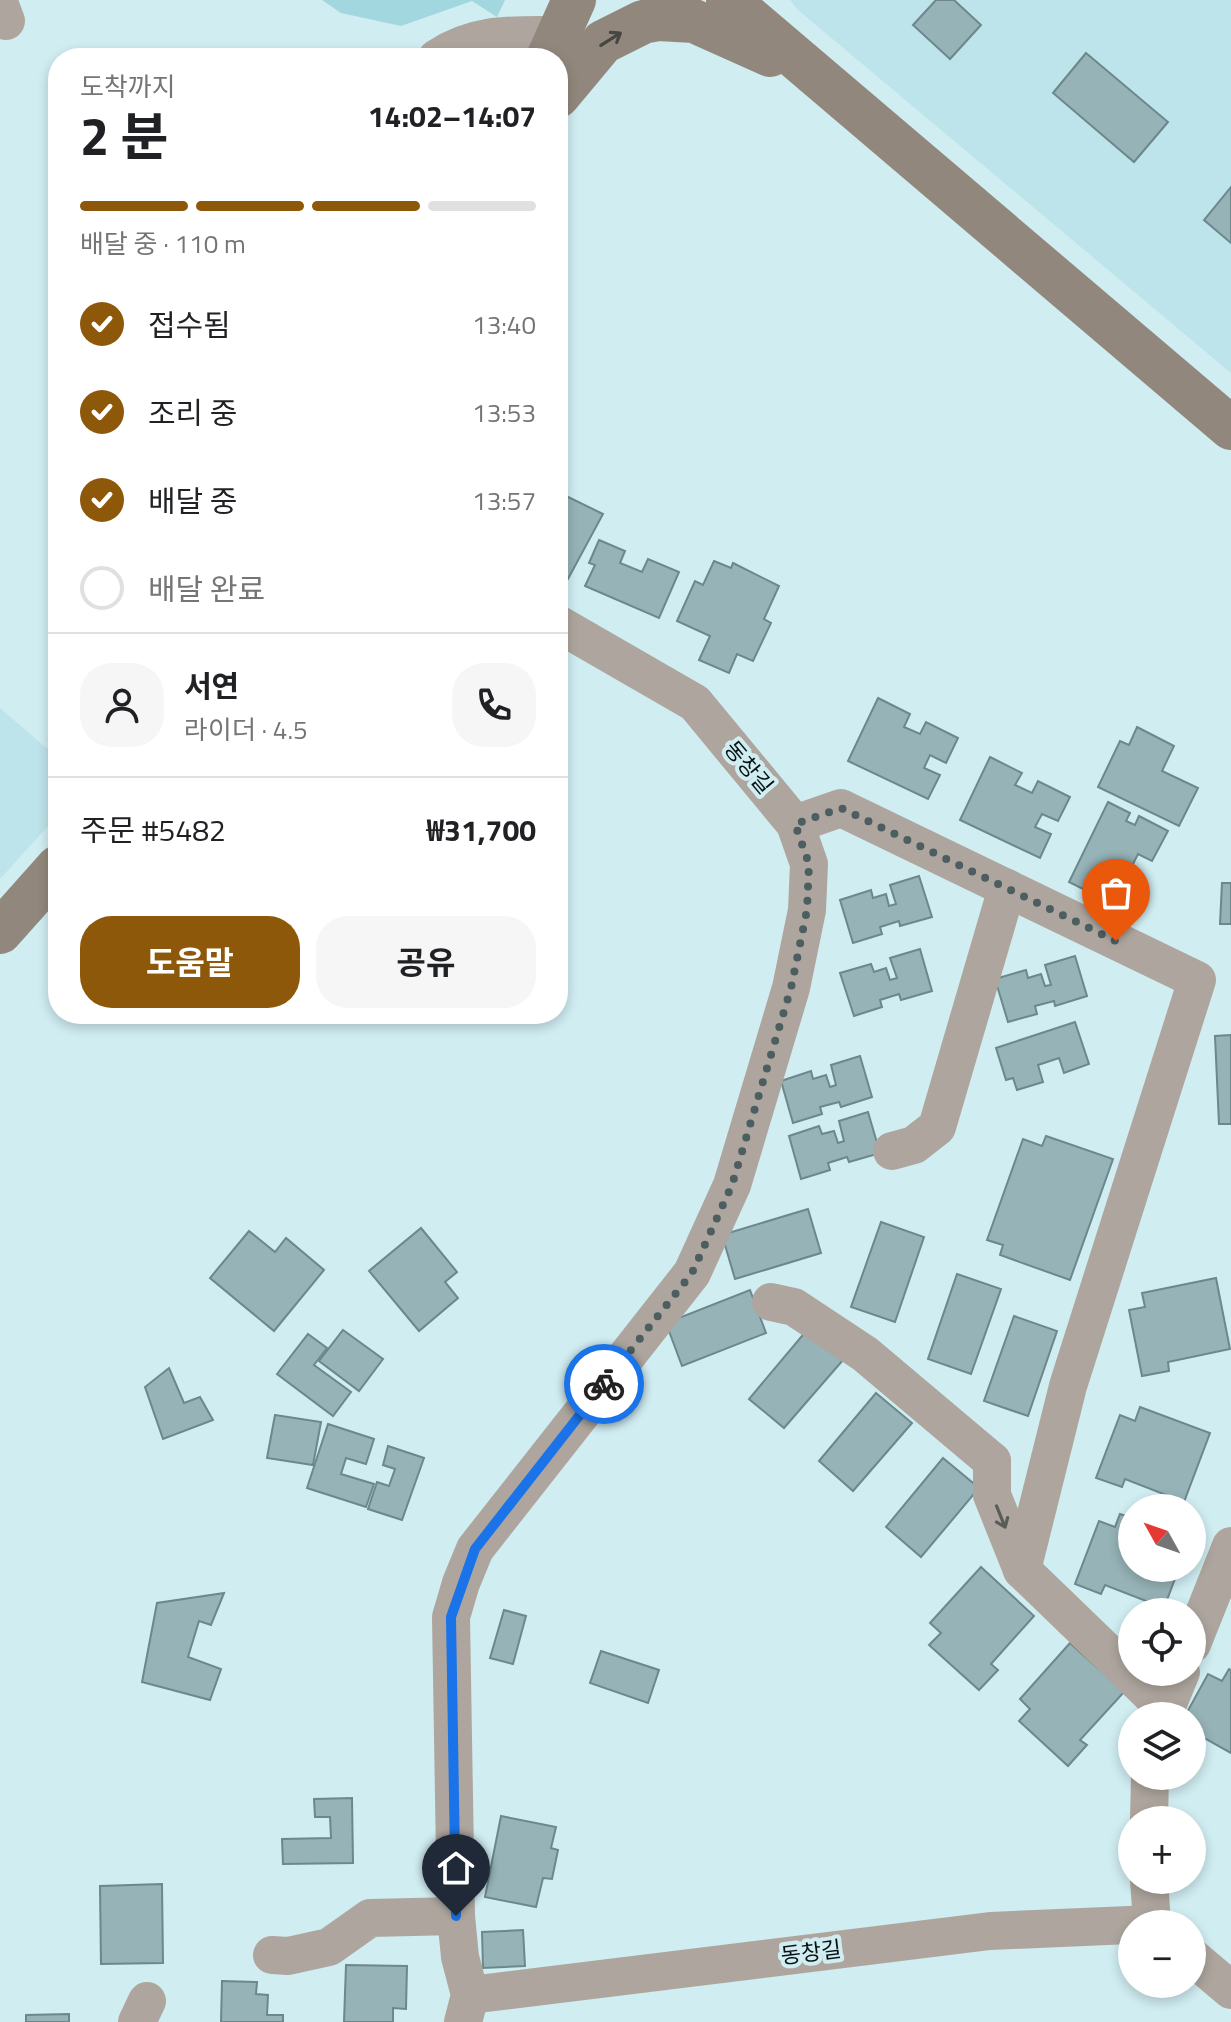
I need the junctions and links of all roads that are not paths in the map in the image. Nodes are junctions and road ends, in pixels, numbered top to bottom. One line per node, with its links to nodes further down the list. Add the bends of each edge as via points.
1 (728, 0): 6 (street)
2 (765, 0): 6 (street)
3 (560, 31): 4 (street, via 491,35)
4 (454, 48)
5 (568, 84): 6 (street, one-way to 6, via 603,42 659,19 694,21)
6 (826, 84): 7 (street)
7 (1231, 428)
8 (568, 630): 9 (street, 동창길, via 695,703)
9 (795, 824): 11 (street, via 841,808); 21 (street, 동창길, via 809,864 807,910 791,988 732,1185 692,1273 475,1549 451,1617)
10 (48, 878): 12 (street)
11 (1007, 888): 13 (street, via 937,1127 914,1145); 15 (street, via 1197,980)
12 (0, 932)
13 (892, 1151)
14 (771, 1302): 16 (street, via 794,1307 865,1354)
15 (1053, 1441): 16 (street); 18 (street)
16 (992, 1461): 18 (street, one-way to 18, via 992,1495)
17 (1231, 1546): 19 (street)
18 (1022, 1570): 20 (street)
19 (1206, 1609)
20 (1155, 1702)
21 (456, 1916): 23 (street, via 370,1918 329,1947); 26 (street, 동창길)
22 (1118, 1925): 26 (street, 동창길, via 990,1931)
23 (272, 1955)
24 (1206, 1969): 25 (street)
25 (1231, 1990)
26 (467, 2008)

